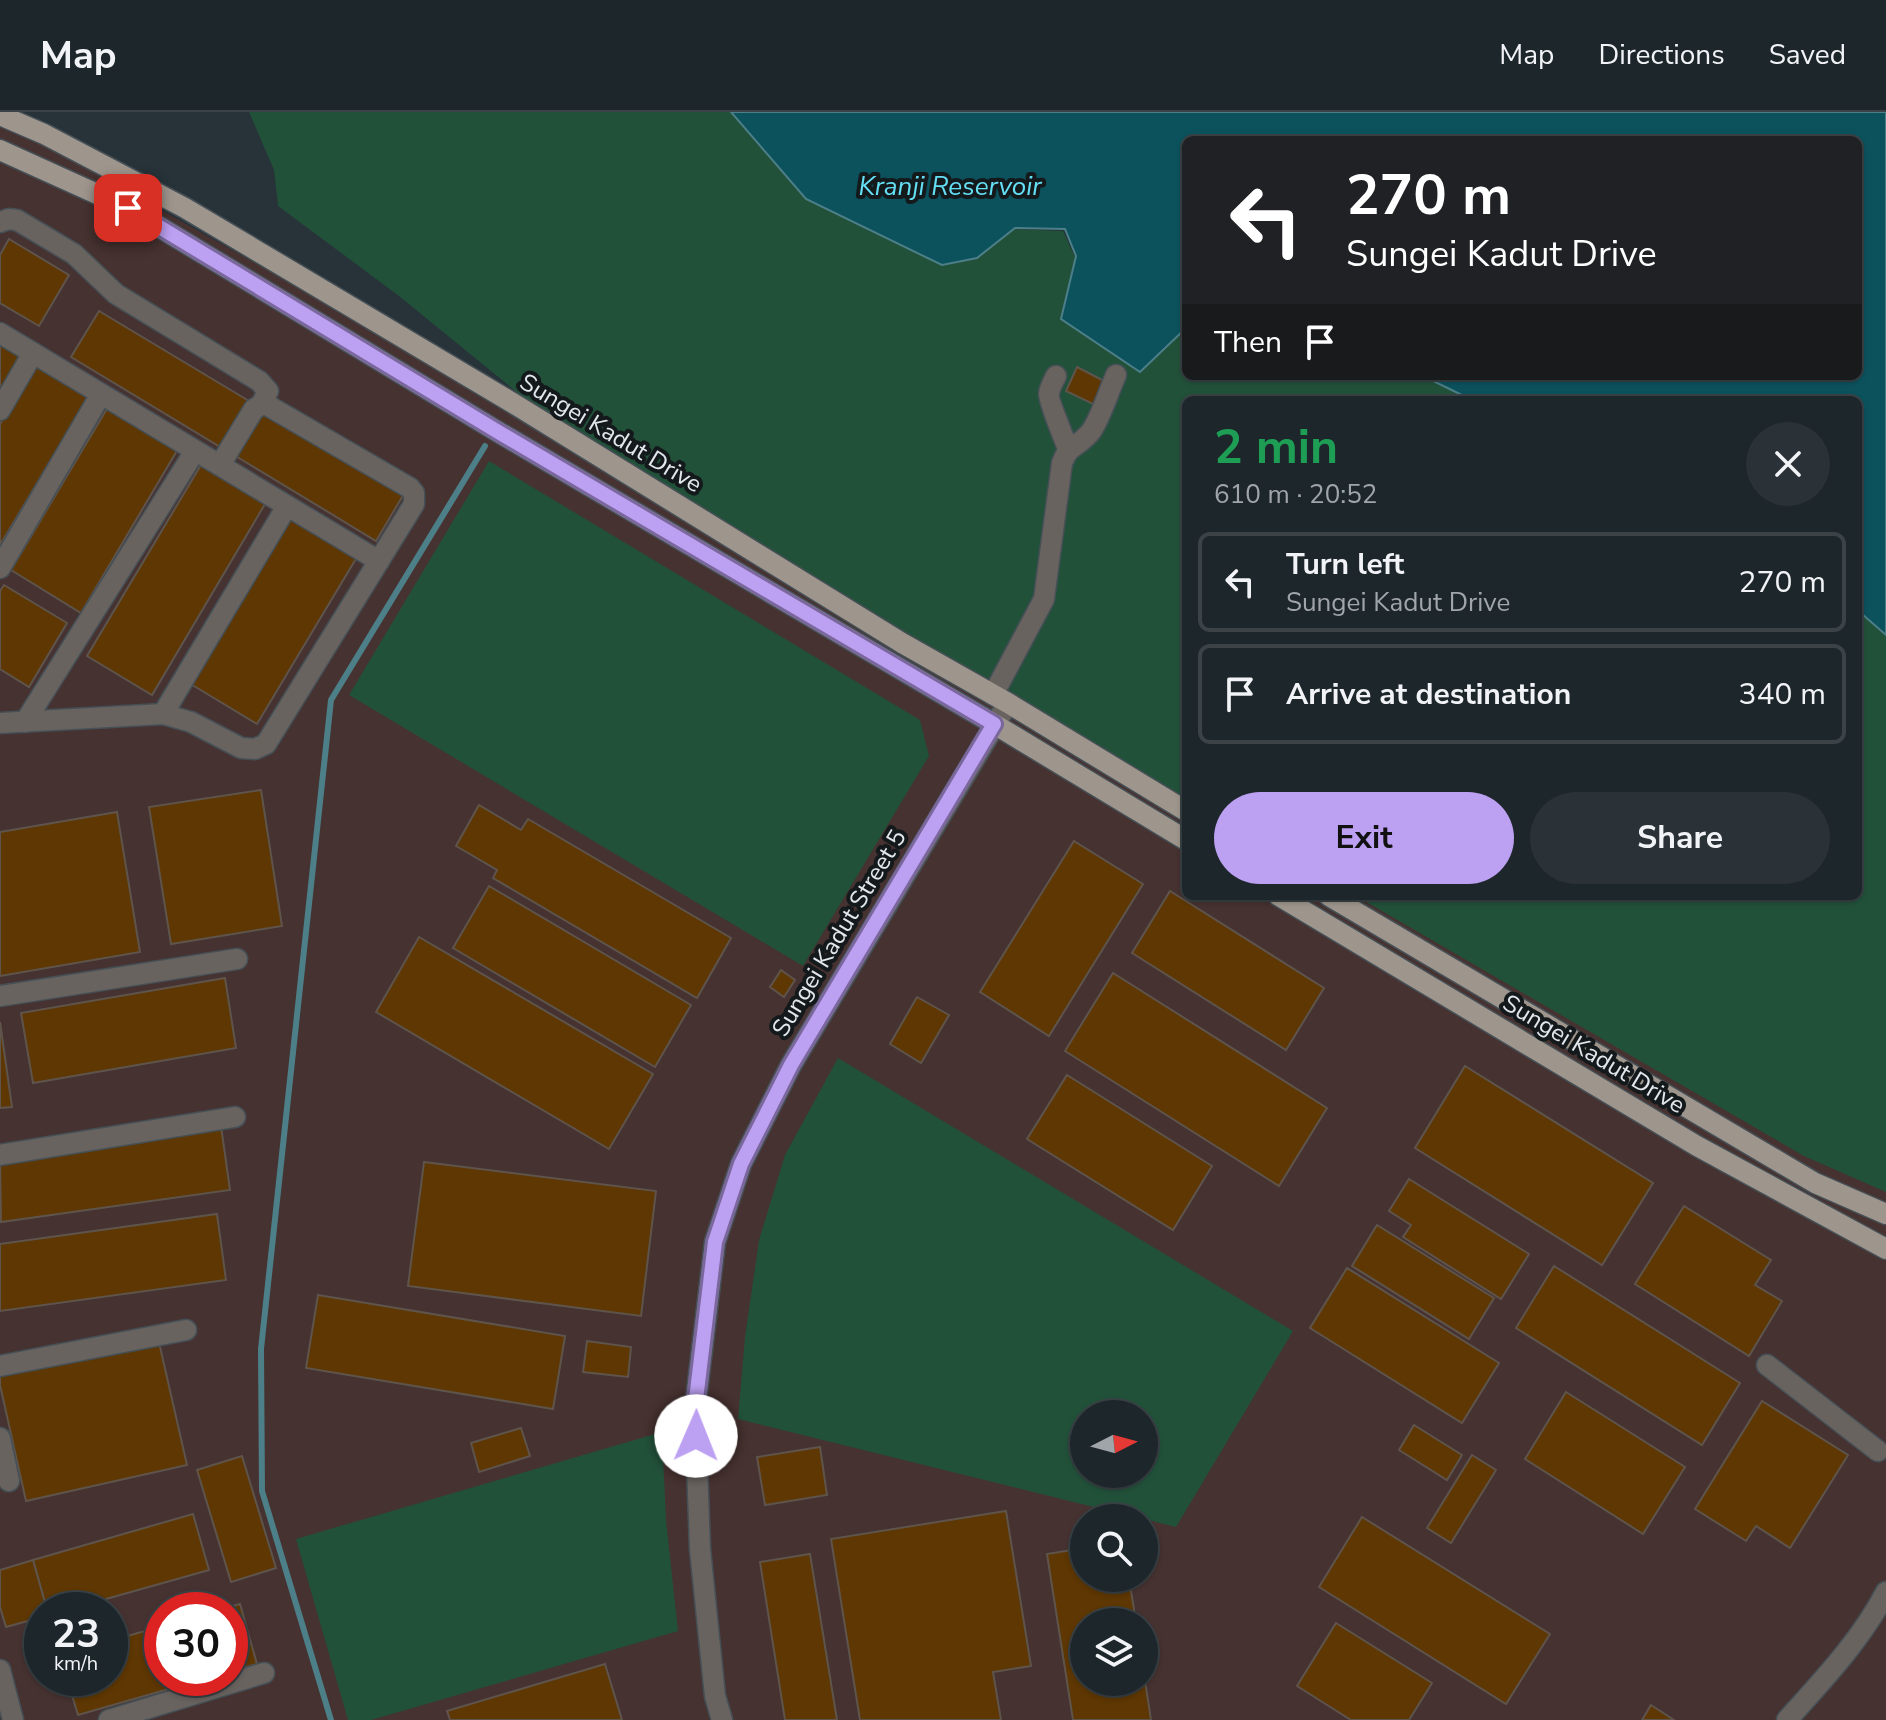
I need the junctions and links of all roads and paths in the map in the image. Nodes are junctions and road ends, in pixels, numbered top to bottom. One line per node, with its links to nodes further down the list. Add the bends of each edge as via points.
1 (0, 115): 17 (main road, Sungei Kadut Drive, via 185,208)
2 (0, 150): 21 (main road, via 128,208)
3 (0, 222): 9 (street, via 17,220 74,254 116,294 259,381 268,391)
4 (0, 333): 5 (street)
5 (33, 353): 8 (street); 10 (street)
6 (1116, 375): 11 (street, via 1093,428)
7 (1056, 376): 11 (street, via 1049,402)
8 (101, 394): 12 (street); 16 (street)
9 (261, 405): 13 (street); 15 (street, via 414,493 414,504)
10 (0, 410)
11 (1068, 449): 17 (street, Sungei Kadut Street 5, via 1044,599)
12 (195, 451): 13 (street); 19 (street)
13 (220, 465): 14 (street)
14 (287, 506): 15 (street); 18 (street)
15 (379, 561): 18 (street, via 266,744 241,748)
16 (0, 568)
17 (1001, 699): 21 (street, Sungei Kadut Street 5); 22 (main road, Sungei Kadut Drive)
18 (163, 714): 19 (street)
19 (25, 722): 20 (street)
20 (0, 723)
21 (994, 724): 23 (main road); 43 (street, Sungei Kadut Street 5, via 791,1065 741,1164 715,1242 695,1408 700,1549)
22 (1182, 809)
23 (1182, 838)
24 (1286, 900): 31 (main road, Sungei Kadut Drive, via 1697,1146)
25 (1336, 900): 30 (main road, Sungei Kadut Drive, via 1815,1183)
26 (237, 959): 27 (street)
27 (0, 996)
28 (235, 1117): 29 (street)
29 (0, 1155)
30 (1886, 1214)
31 (1886, 1249)
32 (186, 1330): 34 (street)
33 (1767, 1365): 36 (street)
34 (0, 1366)
35 (0, 1438): 37 (street)
36 (1878, 1451)
37 (9, 1481)
38 (1886, 1592): 44 (street, via 1839,1661)
39 (0, 1670): 41 (street)
40 (264, 1673): 42 (street)
41 (13, 1720)
42 (109, 1720)
43 (722, 1720)
44 (1787, 1720)

